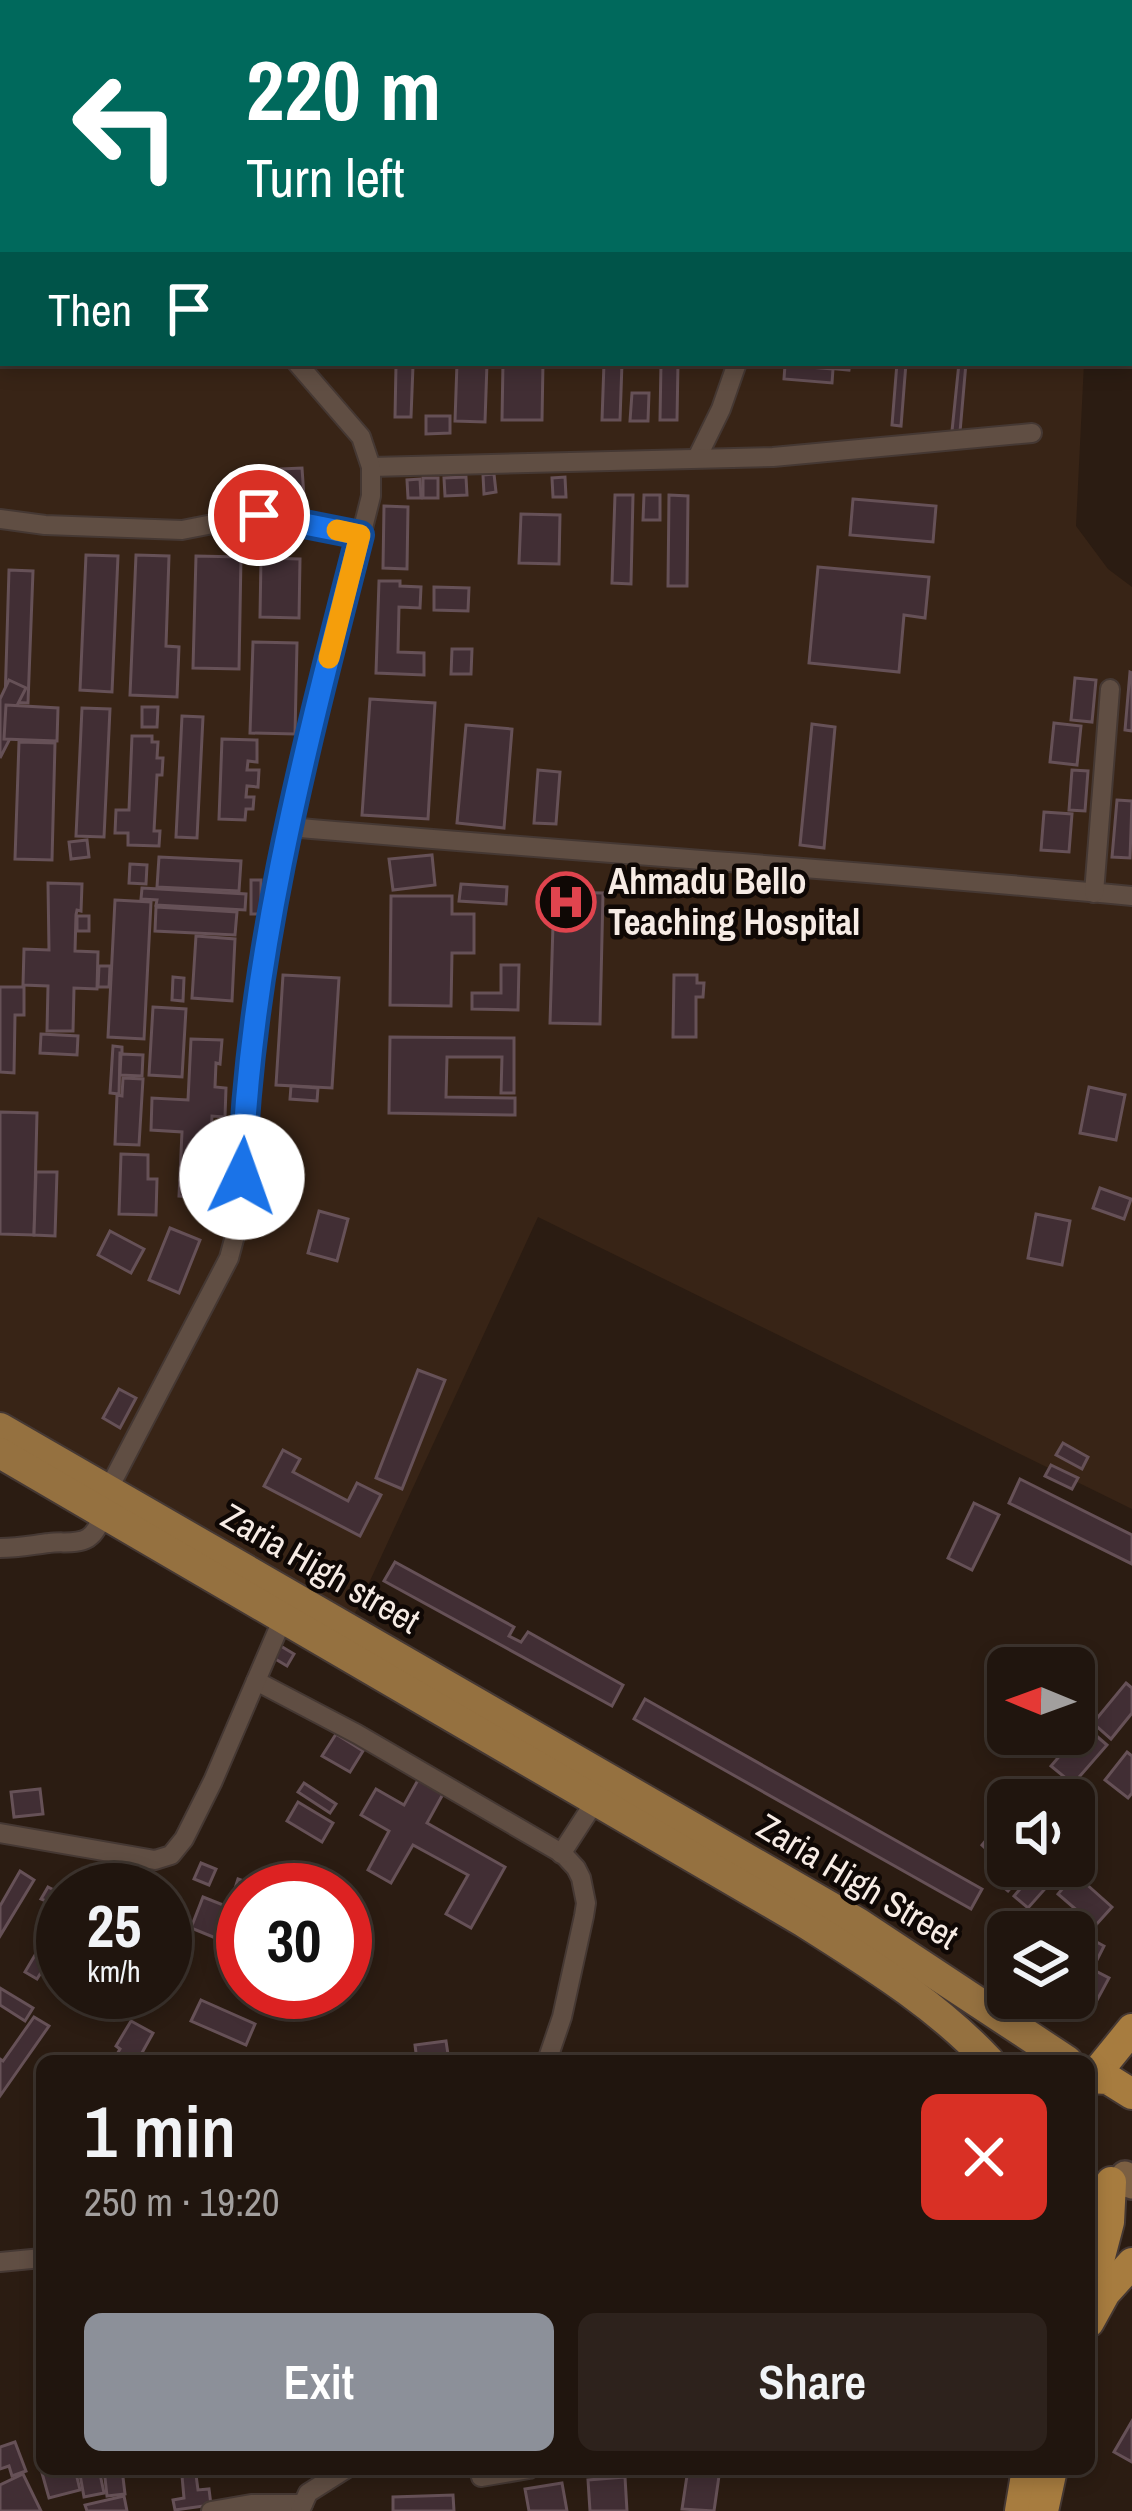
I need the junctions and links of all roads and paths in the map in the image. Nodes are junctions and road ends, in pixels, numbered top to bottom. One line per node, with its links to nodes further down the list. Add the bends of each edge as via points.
1 (300, 366): 5 (street, via 362,437)
2 (736, 366): 4 (street)
3 (1032, 433): 4 (street)
4 (697, 458): 5 (street)
5 (371, 467): 7 (street)
6 (0, 519): 7 (street, via 182,530 259,515)
7 (360, 535): 9 (street)
8 (1110, 689): 10 (street)
9 (290, 827): 10 (street); 14 (street, via 257,998 241,1213 229,1258)
10 (1094, 893): 11 (street)
11 (1132, 896)
12 (0, 1428): 14 (main road, Zaria High street)
13 (0, 1453): 14 (main road, Zaria High street)
14 (106, 1502): 15 (street, via 86,1539); 16 (main road, Zaria High street); 18 (main road, Zaria High street)
15 (0, 1548)
16 (283, 1618): 17 (street); 18 (main road, Zaria High street)
17 (256, 1681): 19 (street, via 171,1855 155,1860); 20 (street)
18 (599, 1788): 20 (street); 23 (main road, Zaria High Street, via 659,1840 866,1962); 24 (main road, Zaria High Street, via 858,1923)
19 (0, 1833)
20 (561, 1854): 22 (street, via 576,1868 586,1903)
21 (1132, 2029): 25 (highway)
22 (549, 2055)
23 (983, 2055)
24 (1057, 2055)
25 (1095, 2065)
26 (1095, 2077): 27 (highway)
27 (1132, 2094)
28 (1118, 2179): 32 (highway)
29 (36, 2259): 30 (street)
30 (0, 2262)
31 (1132, 2263): 33 (highway)
32 (1095, 2276)
33 (1095, 2311)
34 (337, 2475): 39 (street, via 308,2494)
35 (493, 2475): 38 (street)
36 (1026, 2475): 41 (highway)
37 (1051, 2475): 42 (highway)
38 (481, 2477)
39 (302, 2508): 40 (street)
40 (212, 2511)
41 (1020, 2511)
42 (1042, 2511)

